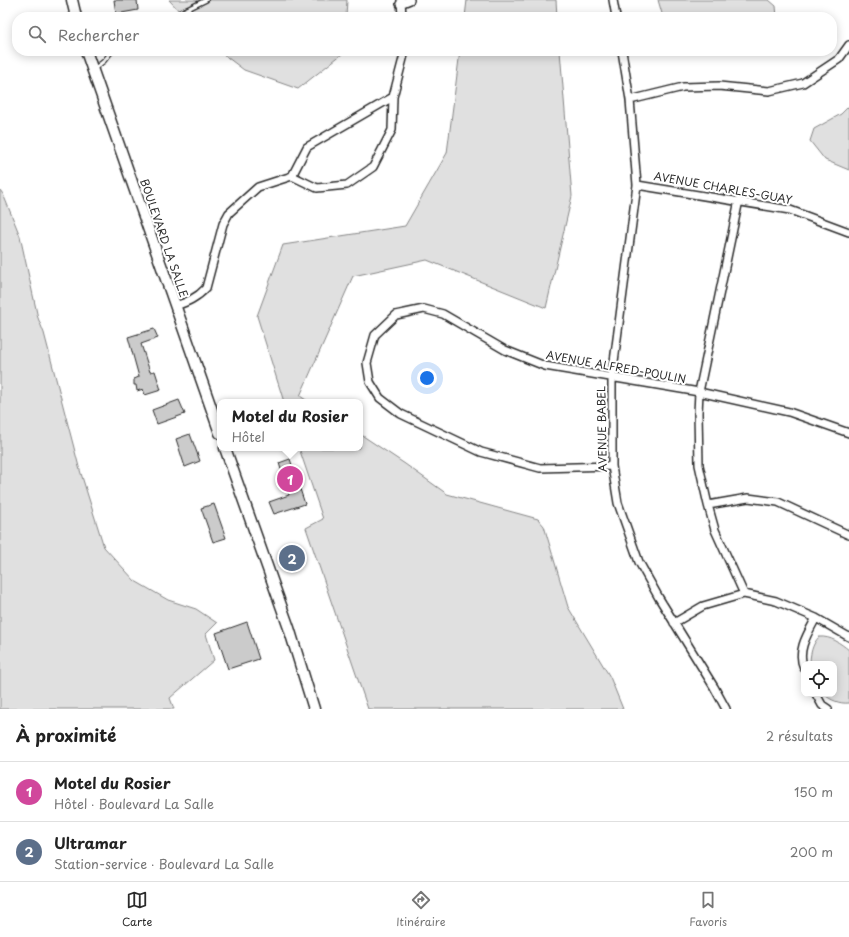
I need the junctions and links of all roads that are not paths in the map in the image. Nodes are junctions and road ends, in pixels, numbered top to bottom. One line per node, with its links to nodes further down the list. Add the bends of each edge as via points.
1 (72, 0): 6 (street)
2 (206, 0): 7 (lane)
3 (410, 0): 5 (street)
4 (613, 0): 9 (street)
5 (400, 2): 8 (street)
6 (75, 12)
7 (181, 12)
8 (401, 12)
9 (615, 12)
10 (849, 45): 17 (street, via 839,59 803,83 769,91 719,86 683,87)
11 (89, 56): 15 (street, BOULEVARD LA SALLE)
12 (108, 56): 15 (lane)
13 (403, 56): 16 (street)
14 (623, 56): 17 (street, AVENUE BABEL)
15 (93, 70): 22 (street, BOULEVARD LA SALLE)
16 (393, 97): 18 (street, via 307,147); 18 (street, via 392,130 373,167 347,185 317,188)
17 (630, 100): 19 (street, AVENUE BABEL)
18 (292, 176): 22 (street, via 258,187 229,213 223,224 206,288 196,298)
19 (637, 185): 20 (street, AVENUE CHARLES-GUAY); 23 (street, AVENUE BABEL)
20 (739, 200): 21 (street, AVENUE CHARLES-GUAY, via 790,210); 24 (street)
21 (849, 232)
22 (175, 306): 25 (street, BOULEVARD LA SALLE)
23 (612, 377): 24 (street, AVENUE ALFRED-POULIN); 28 (street, AVENUE BABEL); 28 (street, AVENUE ALFRED-POULIN, via 544,366 505,350 442,314 424,309 396,315 375,335 367,363 370,382 380,398 401,414 482,452 540,468)
24 (699, 392): 26 (street, AVENUE ALFRED-POULIN, via 789,412); 29 (street, via 699,465)
25 (217, 425)
26 (849, 433)
27 (227, 451): 37 (street, via 289,628)
28 (612, 466): 33 (street, AVENUE BABEL, via 618,503 639,562)
29 (708, 505): 30 (street, via 748,498 778,502); 31 (street, via 715,530)
30 (849, 535)
31 (744, 594): 32 (street, via 776,601); 33 (street, via 703,606)
32 (816, 618): 34 (street); 35 (street, via 802,645)
33 (674, 623): 38 (street, AVENUE BABEL)
34 (849, 637)
35 (802, 661)
36 (818, 697): 39 (street)
37 (314, 709)
38 (726, 709)
39 (828, 709)

